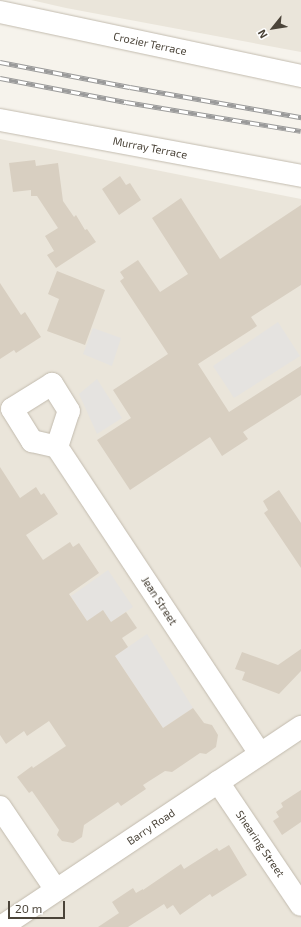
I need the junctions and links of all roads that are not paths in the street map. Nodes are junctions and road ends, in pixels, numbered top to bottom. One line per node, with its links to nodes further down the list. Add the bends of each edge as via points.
1 (2, 0): 2 (street)
2 (0, 7)
3 (0, 12): 4 (street, Crozier Terrace)
4 (301, 76)
5 (0, 120): 6 (street, Murray Terrace)
6 (301, 176)
7 (57, 447): 9 (street, Jean Street)
8 (301, 727): 9 (street, Barry Road)
9 (260, 754): 10 (street, Barry Road)
10 (218, 782): 12 (street, Barry Road); 13 (street, Shearing Street)
11 (0, 807): 12 (street)
12 (56, 890): 14 (street, Barry Road)
13 (301, 905)
14 (1, 927)

